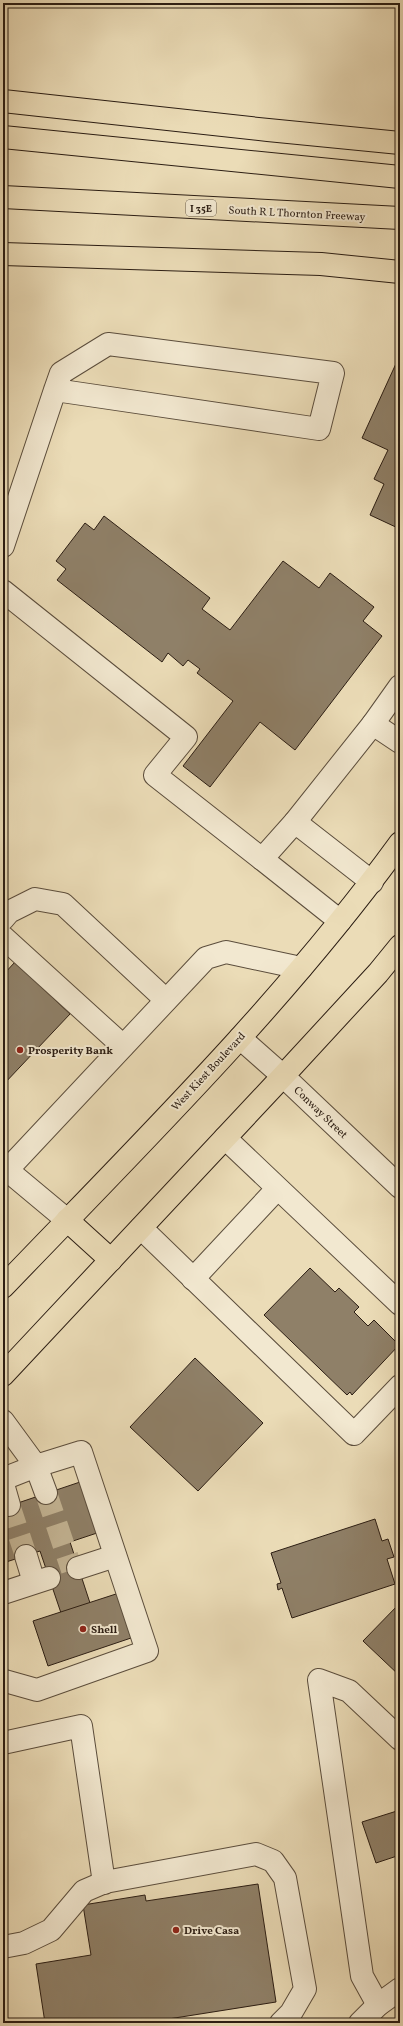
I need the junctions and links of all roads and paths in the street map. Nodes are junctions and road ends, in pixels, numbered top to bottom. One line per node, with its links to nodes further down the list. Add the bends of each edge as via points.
1 (3, 101): 3 (main road)
2 (3, 137): 4 (main road)
3 (400, 143)
4 (400, 177)
5 (3, 198): 6 (main road, South R L Thornton Freeway / I 35E)
6 (400, 218)
7 (3, 254): 8 (main road, via 321,264)
8 (400, 272)
9 (55, 390): 9 (street, via 61,373 108,344 333,373 319,429); 10 (street)
10 (3, 544)
11 (3, 592): 17 (street, via 186,737 155,775)
12 (400, 686): 13 (street)
13 (373, 724): 14 (street); 15 (street)
14 (400, 742)
15 (295, 822): 17 (street); 18 (street)
16 (400, 843): 18 (main road, West Kiest Boulevard)
17 (262, 859): 20 (street)
18 (372, 882): 20 (main road, West Kiest Boulevard)
19 (3, 919): 24 (street, via 9,912 35,899 63,904)
20 (340, 921): 23 (main road, West Kiest Boulevard)
21 (3, 937): 26 (street)
22 (400, 946): 27 (main road)
23 (301, 968): 24 (street, via 226,952 206,958); 25 (main road, West Kiest Boulevard)
24 (166, 1000): 26 (street)
25 (240, 1038): 27 (street, Conway Street); 32 (main road, West Kiest Boulevard)
26 (123, 1046): 29 (street)
27 (283, 1076): 28 (main road); 30 (street, Conway Street)
28 (225, 1138): 31 (street); 33 (main road)
29 (5, 1169): 32 (street)
30 (400, 1187)
31 (277, 1189): 35 (street); 37 (street)
32 (67, 1220): 34 (main road); 36 (main road, West Kiest Boulevard)
33 (141, 1228): 34 (main road); 35 (street)
34 (111, 1260): 38 (main road)
35 (194, 1279): 39 (street, via 354,1434)
36 (3, 1287)
37 (400, 1304)
38 (3, 1375)
39 (400, 1386)
40 (3, 1421): 41 (street)
41 (36, 1466): 42 (street); 44 (street); 47 (street, via 81,1452)
42 (3, 1479)
43 (3, 1484): 45 (street)
44 (46, 1493)
45 (10, 1505)
46 (26, 1556): 49 (street, via 42,1580)
47 (115, 1556): 48 (street); 50 (street, via 147,1651 37,1690)
48 (78, 1568)
49 (3, 1593)
50 (4, 1678)
51 (400, 1739): 56 (street, via 349,1691 319,1680 362,1976)
52 (3, 1743): 53 (street, via 81,1726)
53 (104, 1883): 54 (street, via 84,1891 51,1930 24,1943); 57 (street, via 256,1854 273,1861 285,1878 305,1989 292,2013)
54 (3, 1947)
55 (400, 1989): 56 (street)
56 (378, 2005): 58 (street)
57 (281, 2023)
58 (360, 2023)

